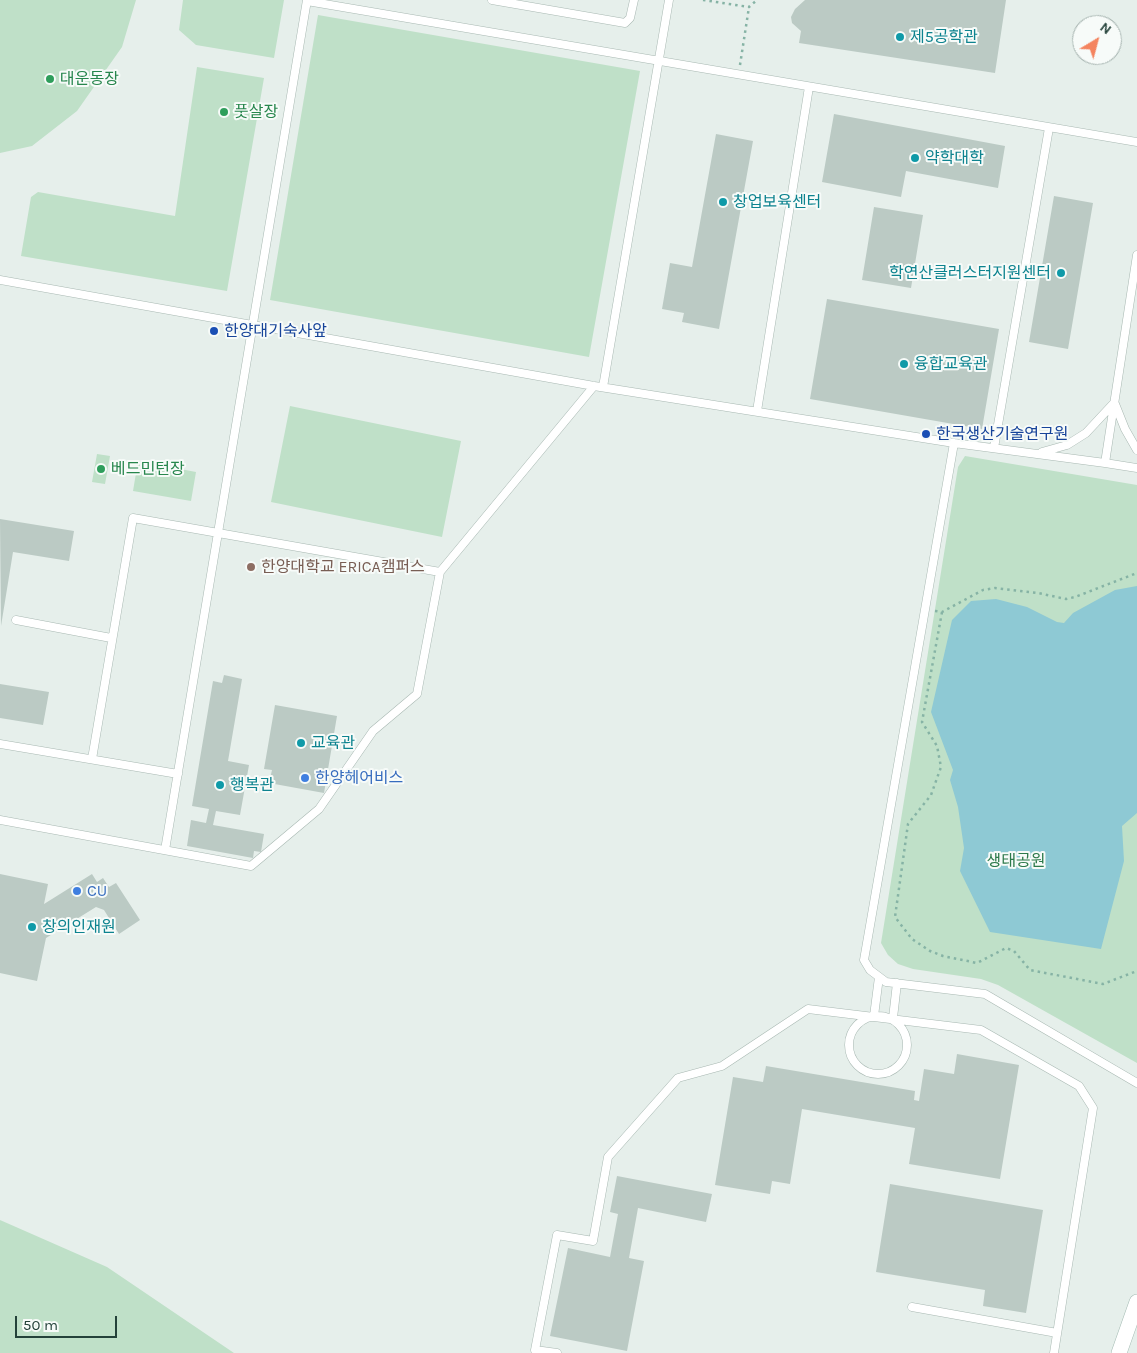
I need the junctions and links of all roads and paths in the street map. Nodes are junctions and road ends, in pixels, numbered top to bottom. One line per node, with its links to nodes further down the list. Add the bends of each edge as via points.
1 (307, 0): 8 (lane); 15 (lane)
2 (492, 0): 3 (lane, via 625,23 630,18)
3 (634, 0)
4 (669, 0): 8 (lane)
5 (703, 0): 7 (path)
6 (757, 0): 7 (path)
7 (749, 7): 9 (path)
8 (659, 61): 9 (lane); 16 (lane)
9 (738, 74): 10 (lane)
10 (809, 87): 11 (lane); 18 (lane)
11 (1049, 128): 12 (lane); 20 (lane)
12 (1137, 142)
13 (1137, 255): 17 (lane)
14 (0, 280): 15 (lane)
15 (253, 324): 16 (lane); 25 (lane)
16 (599, 386): 18 (lane); 26 (lane)
17 (1114, 402): 21 (lane); 22 (lane, via 1086,433 1067,445); 23 (lane)
18 (757, 411): 19 (lane)
19 (954, 443): 20 (lane); 36 (lane, via 864,960)
20 (994, 448): 22 (lane)
21 (1137, 450)
22 (1037, 453): 23 (lane)
23 (1105, 463): 24 (lane)
24 (1137, 468)
25 (217, 534): 26 (lane); 29 (lane, via 133,518); 32 (lane)
26 (440, 572): 34 (lane, via 417,694 373,731 319,809 251,866)
27 (1137, 573): 35 (path, via 1066,599 995,588 982,590 942,612 922,722 937,746 941,767 931,795 908,824 895,917 912,939 943,956 977,963 1006,948 1014,951 1030,970 1103,984)
28 (16, 620): 29 (lane)
29 (111, 638): 31 (lane)
30 (0, 744): 31 (lane)
31 (92, 759): 32 (lane)
32 (178, 774): 34 (lane)
33 (0, 820): 34 (lane)
34 (165, 850)
35 (1137, 971)
36 (879, 976): 37 (lane, via 886,982); 38 (lane)
37 (896, 983): 39 (lane); 40 (lane, via 985,994)
38 (877, 1016): 38 (lane, via 863,1021 851,1035 849,1044 850,1054 861,1069 880,1074 897,1067 907,1051 907,1041 898,1024); 39 (lane); 44 (lane, via 808,1009 722,1066 678,1078 608,1157 593,1241 557,1235 536,1350)
39 (893, 1018): 43 (lane, via 981,1030 1079,1086 1093,1108)
40 (1137, 1083)
41 (1137, 1302): 46 (main road)
42 (912, 1307): 43 (lane)
43 (1057, 1333): 45 (lane)
44 (557, 1353)
45 (1054, 1353)
46 (1119, 1353)

